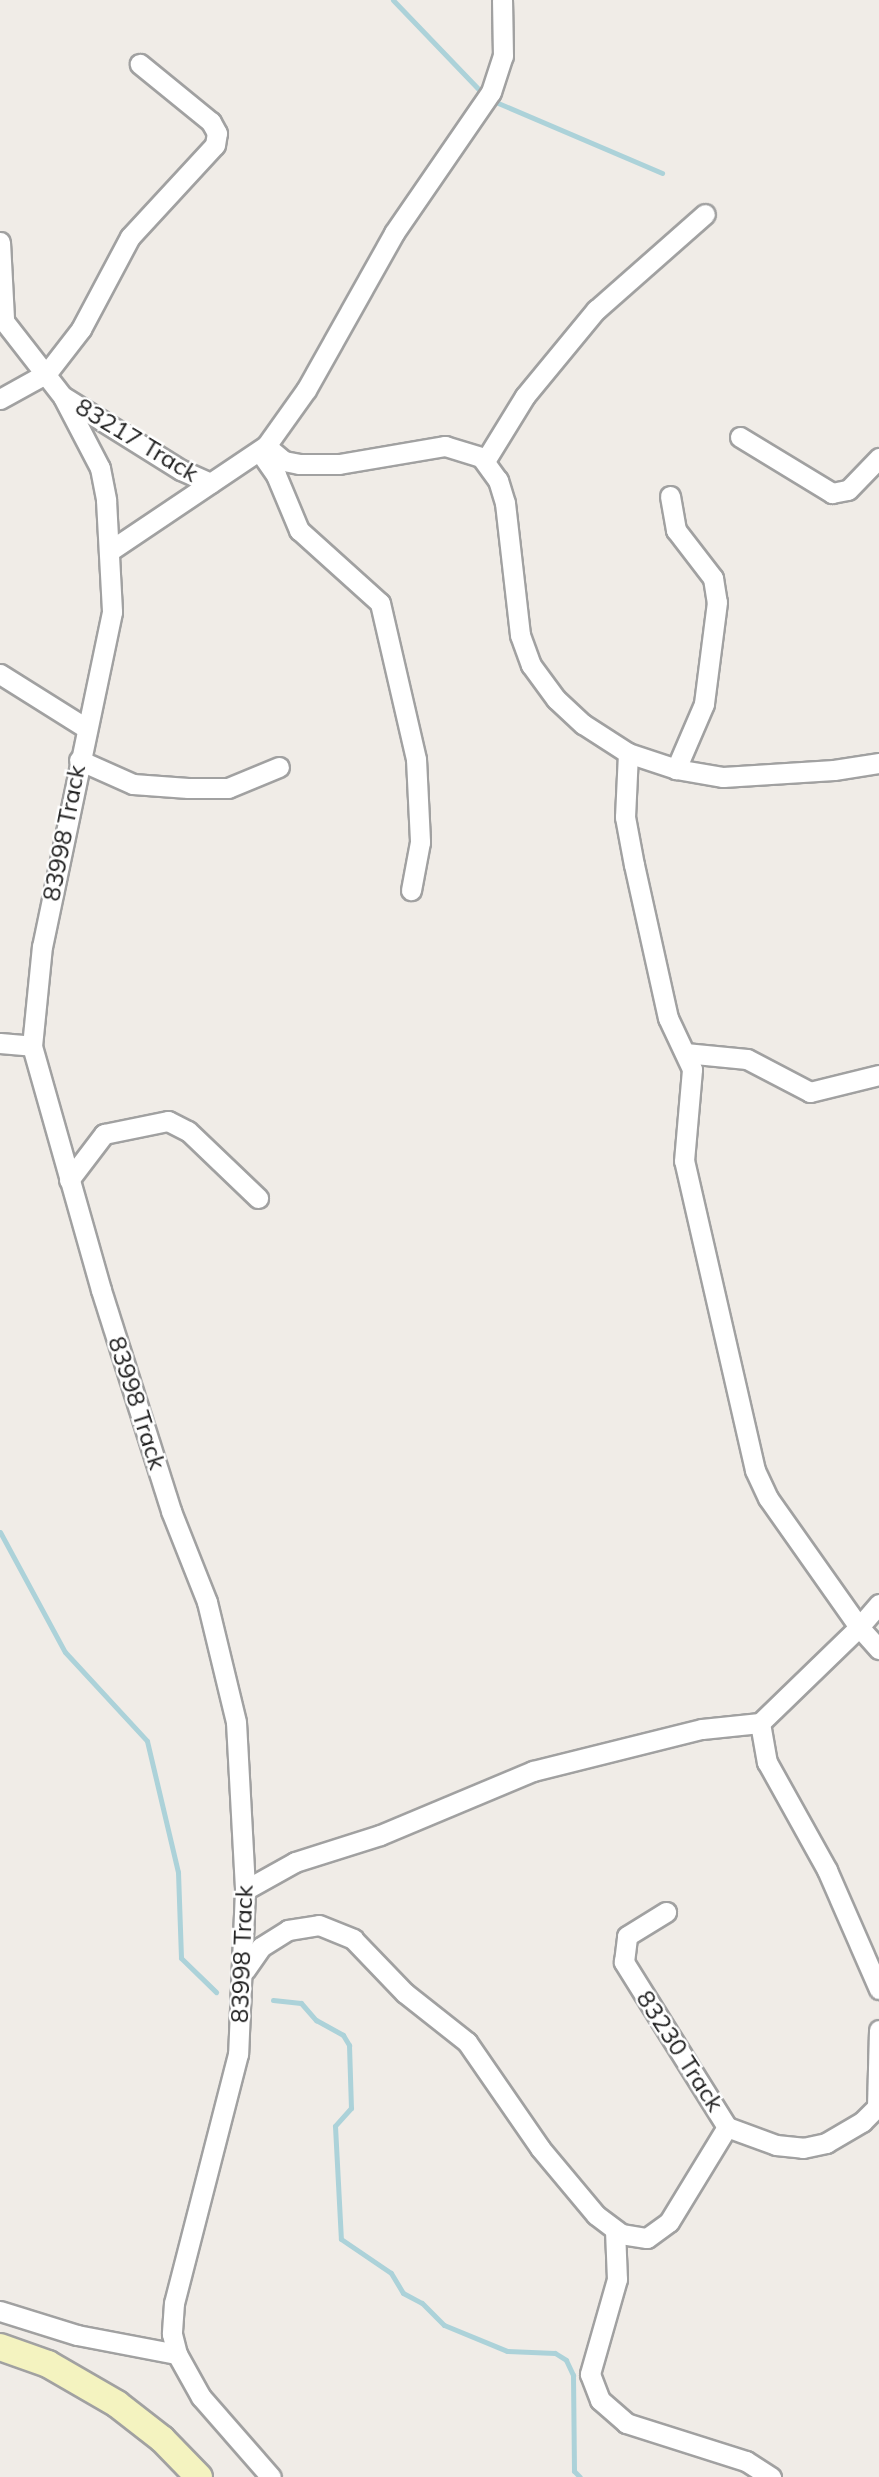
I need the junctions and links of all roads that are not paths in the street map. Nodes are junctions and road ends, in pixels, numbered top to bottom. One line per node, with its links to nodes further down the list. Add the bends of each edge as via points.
1 (502, 0): 10 (street, via 503,56 491,92 394,233 306,390)
2 (140, 64): 6 (street, via 211,122 217,139 130,237 81,329)
3 (705, 214): 12 (street, via 596,310 525,396)
4 (0, 242): 5 (street)
5 (2, 318): 6 (street, 83217 Track)
6 (47, 373): 7 (street, 83217 Track); 8 (street)
7 (63, 397): 13 (street, 83217 Track); 15 (street, 83217 Track, via 100,468)
8 (0, 399)
9 (740, 438): 11 (street, via 832,494 848,490)
10 (263, 449): 12 (street, via 299,464 339,464 444,446 470,451); 13 (street); 23 (street, via 299,530 380,604 419,778 420,842)
11 (879, 458)
12 (485, 461): 18 (street, via 505,503 520,635 531,665 556,699 583,724)
13 (210, 483): 15 (street)
14 (670, 496): 22 (street, via 676,530 713,578 717,601 704,704)
15 (111, 550): 17 (street, 83998 Track, via 108,645)
16 (0, 674): 17 (street)
17 (86, 728): 19 (street, 83998 Track)
18 (628, 753): 22 (street); 26 (street, via 625,803 629,844 668,1018)
19 (79, 760): 21 (street, via 134,784 188,788 228,788); 25 (street, 83998 Track, via 42,946)
20 (879, 763): 22 (street, via 747,777)
21 (279, 768)
22 (676, 769)
23 (411, 890)
24 (0, 1043): 25 (street)
25 (33, 1046): 28 (street, 83998 Track)
26 (685, 1053): 27 (street, via 747,1059 810,1092); 31 (street, via 691,1083 684,1161 755,1471 768,1498)
27 (879, 1075)
28 (69, 1180): 29 (street, via 104,1134 168,1121 188,1131); 34 (street, 83998 Track, via 171,1511 206,1602 227,1674 242,1780)
29 (258, 1198)
30 (879, 1605): 31 (street)
31 (859, 1627): 32 (street); 33 (street)
32 (879, 1649)
33 (760, 1723): 34 (street, via 702,1729 533,1771 380,1835 295,1863); 37 (street, via 767,1762 817,1849)
34 (245, 1890): 36 (street, 83998 Track)
35 (666, 1912): 39 (street, 83230 Track, via 627,1936 624,1962)
36 (245, 1970): 40 (street, via 261,1947 288,1930 319,1926 335,1930 368,1952 405,1993 458,2035 564,2178); 43 (street, 83998 Track, via 238,2054 174,2303)
37 (879, 1989)
38 (879, 2030): 39 (street, via 877,2107 862,2122 826,2143 803,2148 776,2145)
39 (727, 2127): 40 (street, 83230 Track, via 663,2230 634,2239)
40 (615, 2230): 46 (street, via 617,2279 590,2374 600,2400 626,2423 746,2462)
41 (0, 2311): 43 (street, via 77,2335)
42 (0, 2347): 44 (main road, via 48,2364 117,2404 162,2439)
43 (177, 2354): 45 (street, 83998 Track, via 218,2419)
44 (199, 2477)
45 (271, 2477)
46 (771, 2477)

